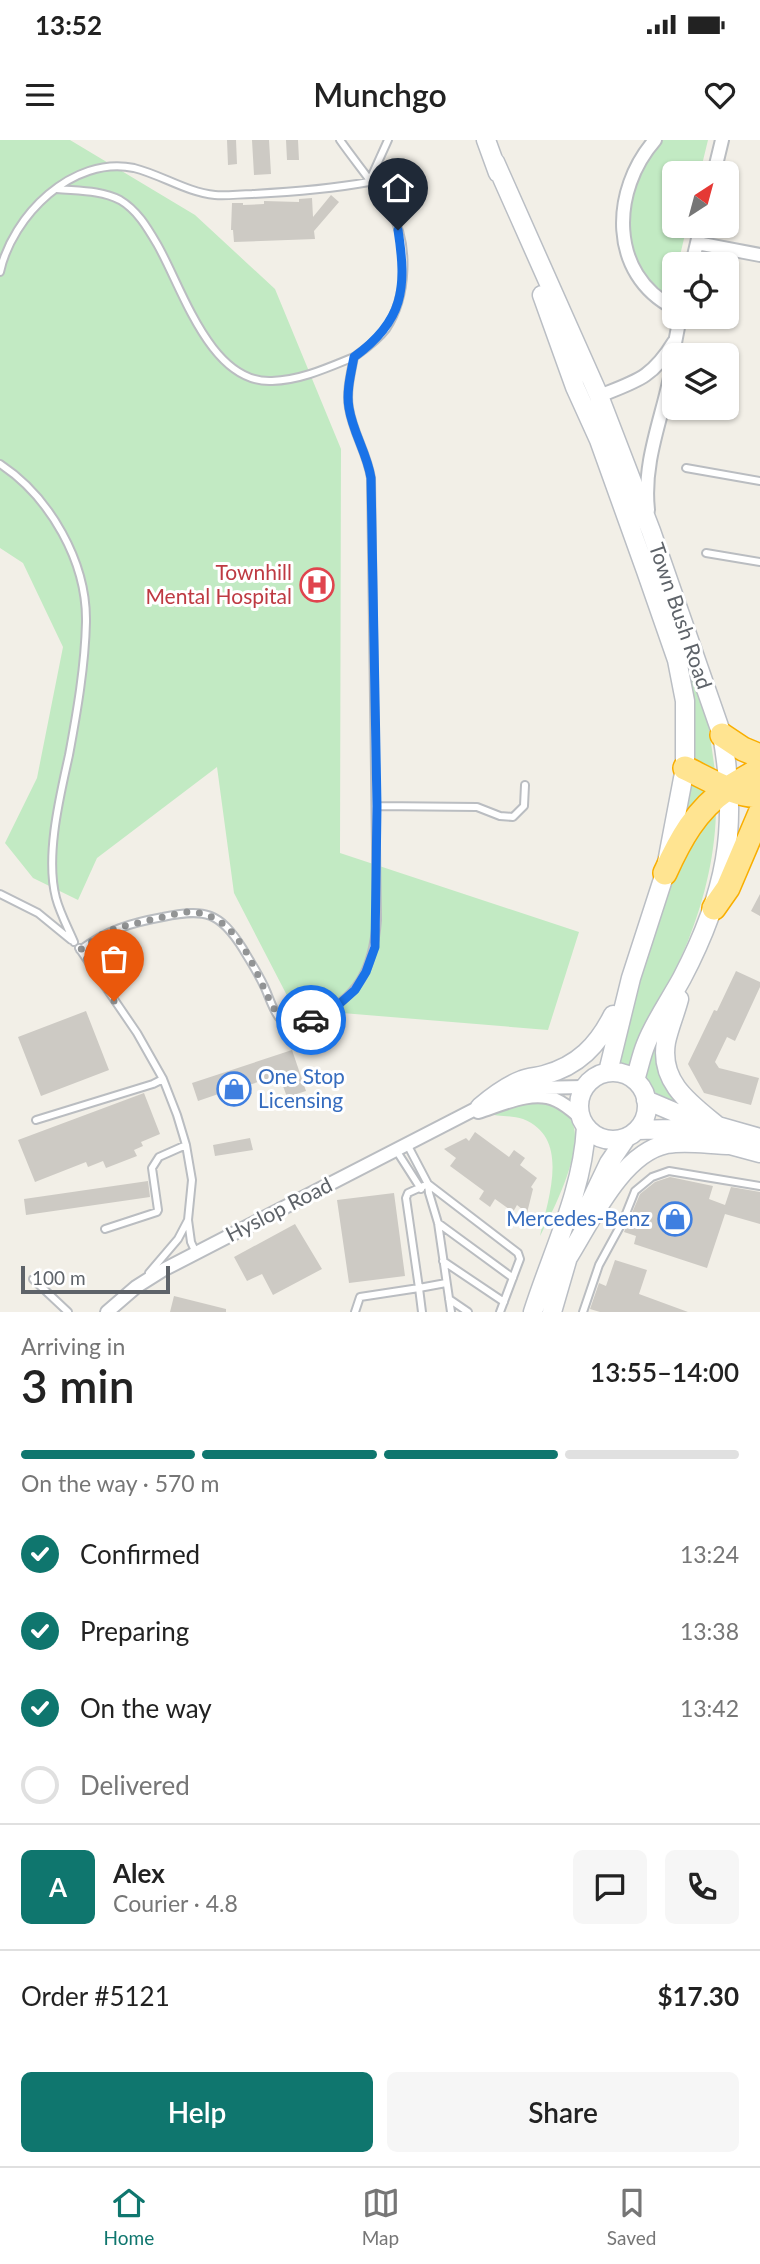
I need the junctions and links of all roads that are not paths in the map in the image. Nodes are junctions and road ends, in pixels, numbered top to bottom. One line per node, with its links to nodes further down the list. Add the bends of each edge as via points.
1 (340, 140): 8 (lane)
2 (388, 140): 8 (lane)
3 (486, 140): 7 (street, Town Bush Road)
4 (655, 140): 15 (street, via 633,171 623,222 634,271)
5 (722, 140): 6 (street)
6 (717, 161)
7 (495, 162): 18 (street, Town Bush Road); 19 (street, Town Bush Road)
8 (369, 182): 9 (lane, via 215,195 134,168 106,167 83,171); 16 (lane, via 398,230 402,292 387,328)
9 (55, 189): 14 (lane, via 21,227); 16 (lane, via 106,194 121,200 142,220 216,353 236,370 269,381 308,375)
10 (698, 238): 11 (street)
11 (697, 243): 12 (street); 13 (street)
12 (695, 252)
13 (760, 255)
14 (0, 272)
15 (662, 299)
16 (354, 357): 35 (lane, via 348,406 371,478)
17 (662, 362): 19 (street, via 649,374)
18 (576, 387): 19 (street); 21 (street, Town Bush Road)
19 (599, 396): 21 (street, via 594,412); 25 (street, Town Bush Road)
20 (662, 403): 25 (street, via 647,477)
21 (599, 440): 30 (street, Town Bush Road, via 677,660 685,701)
22 (0, 464): 40 (lane, via 32,491 54,518 74,556 82,591 86,621 79,687 53,855 56,897)
23 (686, 468): 24 (lane)
24 (760, 481)
25 (651, 531): 28 (street, Town Bush Road)
26 (706, 553): 27 (lane)
27 (760, 562)
28 (722, 735): 29 (highway); 33 (street, Town Bush Road)
29 (760, 756)
30 (685, 768): 33 (highway); 37 (street, Town Bush Road)
31 (760, 769): 33 (highway)
32 (525, 785): 35 (lane, via 524,806 513,817 477,807)
33 (729, 788): 34 (highway, via 740,795); 37 (highway, via 689,826); 39 (street, Town Bush Road, via 725,865)
34 (760, 794)
35 (377, 806): 41 (lane, via 375,947 355,990 320,1016 293,1025 280,1019 231,929 204,913 184,912 116,928)
36 (760, 813): 39 (highway)
37 (665, 873): 43 (street, Town Bush Road)
38 (0, 894): 40 (lane, via 38,913)
39 (714, 908): 42 (street, Town Bush Road)
40 (74, 942): 41 (lane)
41 (80, 950): 45 (lane, via 138,1033)
42 (683, 975): 46 (street, Town Bush Road, via 646,1043); 53 (street, via 666,1044 666,1064 679,1093)
43 (631, 978): 44 (street, Town Bush Road); 49 (street, via 591,1049 561,1069 501,1090)
44 (608, 1072): 46 (street); 47 (street)
45 (163, 1079): 50 (lane); 56 (lane)
46 (635, 1080): 48 (street)
47 (584, 1087): 49 (street, Hyslop Road, via 530,1088 506,1093); 52 (street, via 579,1101)
48 (646, 1100): 53 (street); 54 (street, via 645,1116)
49 (480, 1107): 51 (street, Hyslop Road)
50 (36, 1119)
51 (458, 1119): 52 (street, Hyslop Road, via 534,1097 554,1099); 58 (street, Hyslop Road)
52 (583, 1122): 54 (street, via 592,1133 608,1140); 84 (street, via 584,1156)
53 (719, 1127): 55 (street)
54 (632, 1134): 57 (street, via 671,1129); 68 (street, via 602,1176)
55 (760, 1138)
56 (186, 1145): 64 (lane, via 192,1180); 66 (lane, via 159,1157 152,1168 157,1212)
57 (731, 1145): 59 (street); 68 (street, via 669,1143 646,1152 618,1178)
58 (402, 1147): 60 (lane); 62 (lane); 67 (street, Hyslop Road)
59 (760, 1153)
60 (428, 1184): 62 (lane); 63 (lane); 70 (lane, via 517,1252 520,1259)
61 (760, 1186): 86 (lane, via 669,1171 640,1185 599,1265)
62 (419, 1188): 63 (lane); 74 (lane, via 406,1198)
63 (429, 1193): 65 (lane)
64 (188, 1220): 67 (lane); 73 (lane, via 178,1239)
65 (438, 1223): 69 (lane); 70 (lane)
66 (105, 1229)
67 (196, 1253): 73 (street, Hyslop Road)
68 (567, 1259): 85 (street)
69 (443, 1261): 72 (lane); 76 (lane)
70 (513, 1278): 76 (lane)
71 (33, 1279): 77 (lane)
72 (446, 1283): 74 (lane); 75 (lane)
73 (136, 1287): 78 (street, Hyslop Road)
74 (419, 1288): 79 (lane, via 360,1297); 80 (lane)
75 (449, 1298): 81 (lane); 82 (lane)
76 (504, 1302): 83 (lane)
77 (68, 1312)
78 (107, 1312)
79 (355, 1312)
80 (422, 1312)
81 (451, 1312)
82 (468, 1312)
83 (500, 1312)
84 (533, 1312)
85 (552, 1312)
86 (583, 1312)

